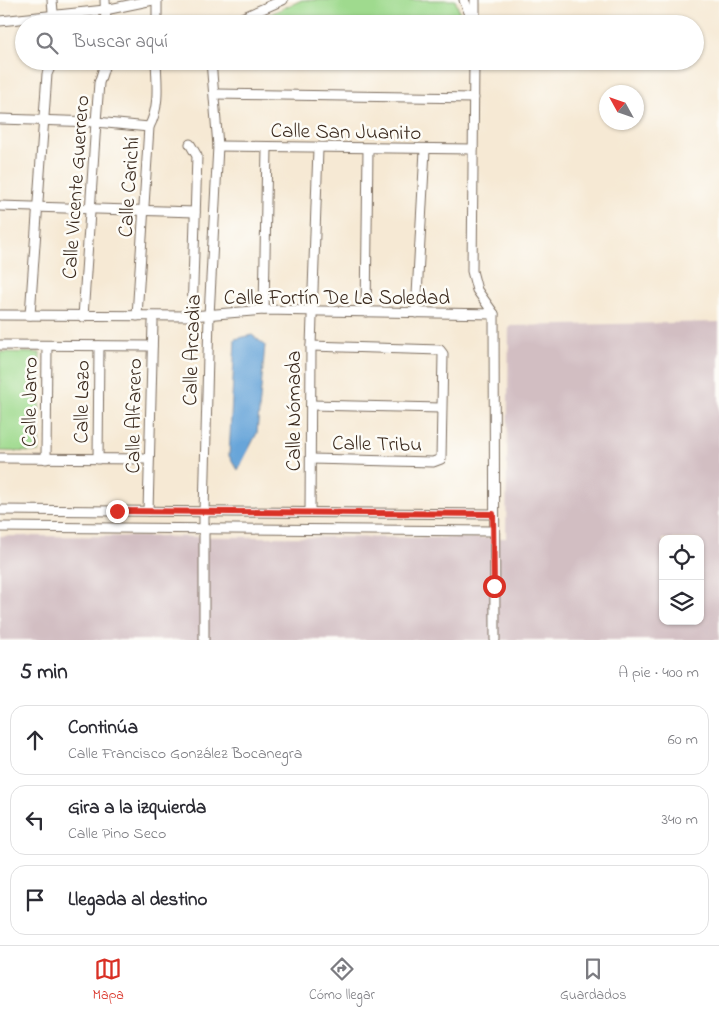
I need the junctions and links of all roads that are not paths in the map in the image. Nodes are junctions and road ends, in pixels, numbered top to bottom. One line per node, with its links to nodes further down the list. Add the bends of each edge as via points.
1 (52, 0): 8 (street)
2 (105, 0): 7 (street)
3 (155, 0): 7 (street); 11 (street)
4 (282, 0): 12 (street)
5 (464, 0): 13 (street)
6 (475, 0): 14 (street)
7 (105, 10): 9 (street); 10 (street)
8 (54, 15)
9 (80, 15)
10 (105, 15)
11 (156, 15)
12 (248, 15)
13 (471, 15)
14 (475, 15)
15 (0, 21): 16 (street)
16 (15, 21)
17 (49, 70): 25 (street)
18 (103, 70): 26 (street, Calle Vicente Guerrero)
19 (156, 70): 27 (street, Calle Carichí, via 156,112)
20 (212, 70): 22 (street, Calle Arcadia)
21 (474, 70): 23 (street)
22 (216, 94): 23 (street); 29 (street, Calle Arcadia)
23 (474, 98): 33 (street)
24 (0, 119): 25 (street)
25 (44, 122): 26 (street); 36 (street)
26 (96, 122): 27 (street); 37 (street, Calle Vicente Guerrero)
27 (149, 127): 38 (street, Calle Carichí)
28 (190, 144): 39 (street, via 197,156)
29 (218, 146): 30 (street, Calle San Juanito); 49 (street, Calle Arcadia)
30 (266, 148): 31 (street, Calle San Juanito); 40 (street)
31 (318, 149): 32 (street, Calle San Juanito); 41 (street, Calle Nómada)
32 (368, 149): 34 (street, Calle San Juanito); 42 (street)
33 (474, 149): 34 (street, Calle San Juanito); 44 (street, via 472,271 477,290)
34 (425, 150): 43 (street)
35 (0, 206): 36 (street)
36 (39, 208): 37 (street); 45 (street)
37 (91, 208): 38 (street); 50 (street, Calle Vicente Guerrero)
38 (144, 210): 39 (street); 47 (street, Calle Carichí)
39 (195, 212): 48 (street)
40 (264, 310): 41 (street, Calle Fortín De La Soledad); 49 (street, Calle Fortín De La Soledad)
41 (312, 311): 42 (street, Calle Fortín De La Soledad); 56 (street, Calle Nómada)
42 (366, 312): 43 (street, Calle Fortín De La Soledad)
43 (416, 313): 44 (street, Calle Fortín De La Soledad)
44 (494, 314): 68 (street)
45 (30, 315): 46 (street, Calle Fortín De La Soledad); 50 (street, Calle Fortín De La Soledad)
46 (0, 316)
47 (137, 316): 48 (street, Calle Fortín De La Soledad); 50 (street, Calle Fortín De La Soledad)
48 (192, 316): 49 (street, Calle Fortín De La Soledad)
49 (208, 316): 66 (street, Calle Arcadia)
50 (83, 317)
51 (153, 322): 55 (street, Calle Alfarero)
52 (0, 345): 53 (street)
53 (48, 346): 54 (street); 60 (street, Calle Jarro)
54 (100, 346): 55 (street); 61 (street, Calle Lazo)
55 (152, 346): 62 (street, Calle Alfarero)
56 (311, 346): 57 (street, Calle Nómada); 58 (street, via 442,351)
57 (311, 405): 58 (street); 63 (street, Calle Nómada)
58 (441, 408): 63 (street, Calle Tribu, via 441,459 433,462)
59 (0, 458): 60 (street)
60 (46, 458): 61 (street)
61 (98, 459): 62 (street)
62 (149, 459): 65 (street, Calle Alfarero)
63 (311, 459): 67 (street, Calle Nómada)
64 (0, 510): 65 (street)
65 (148, 511): 66 (street)
66 (204, 512): 67 (street); 70 (street, Calle Arcadia)
67 (310, 512): 68 (street)
68 (493, 514): 71 (street)
69 (0, 527): 70 (street)
70 (204, 529): 71 (street); 72 (street, Calle Arcadia)
71 (493, 531): 73 (street)
72 (204, 640)
73 (494, 640)

